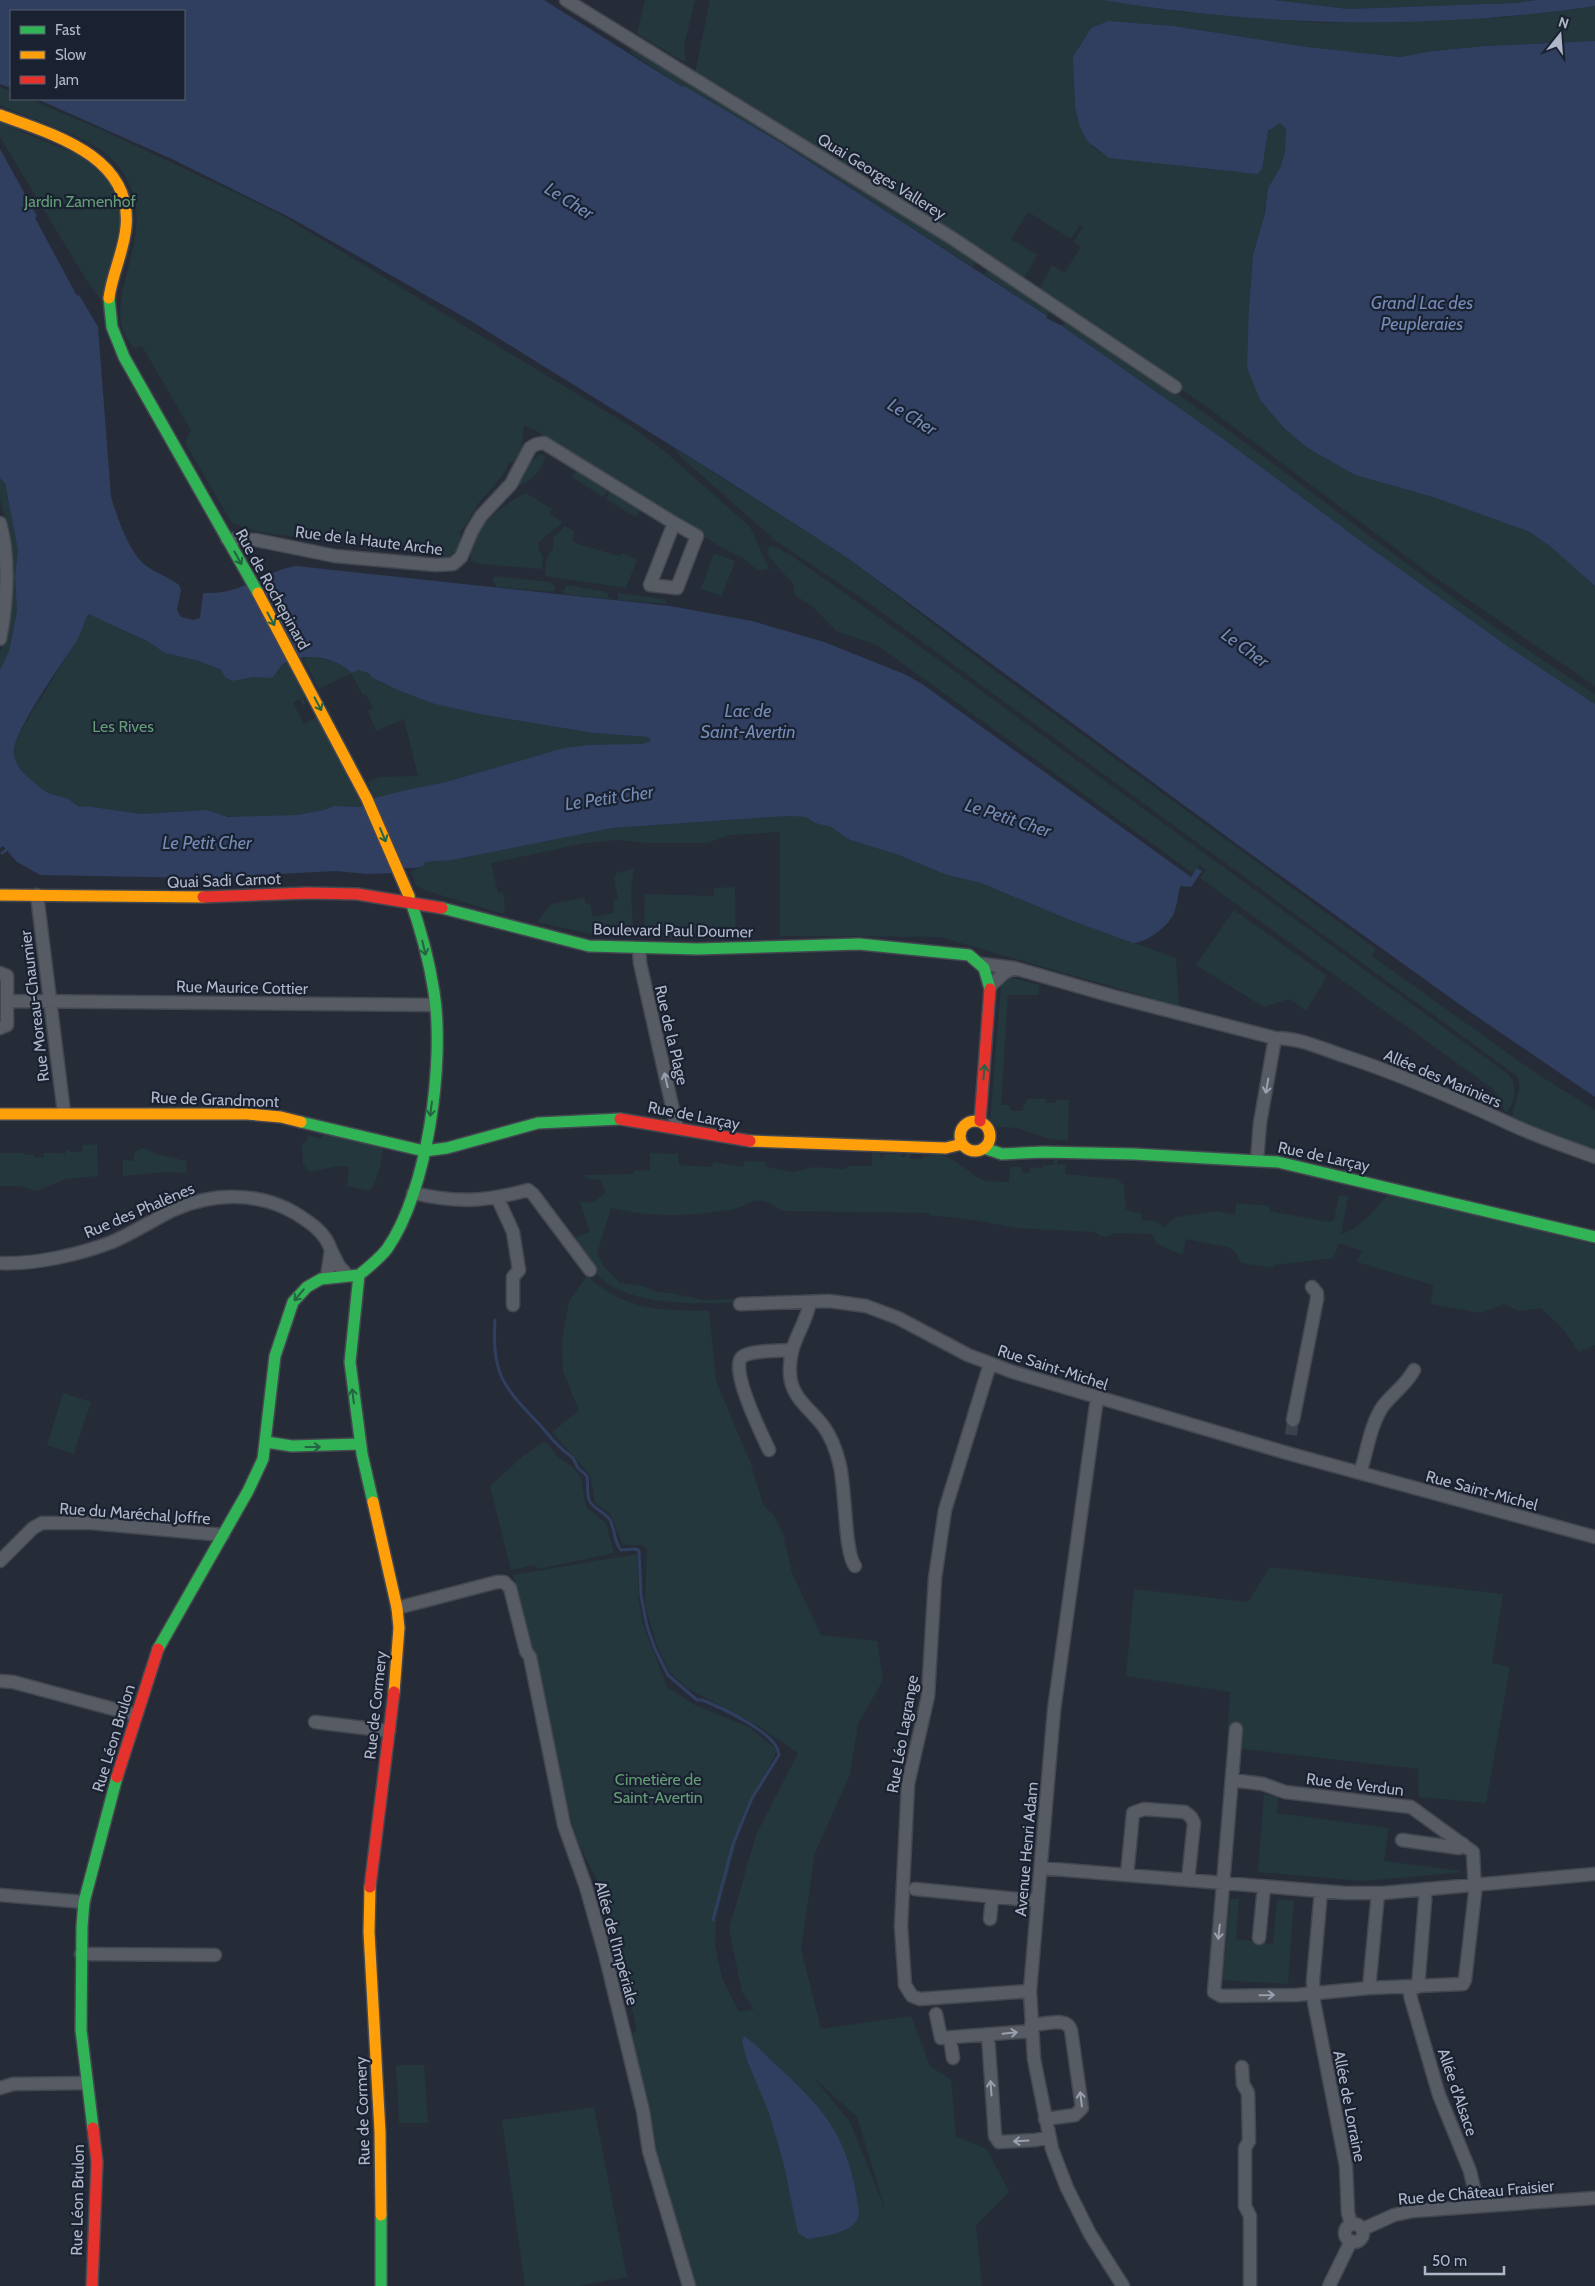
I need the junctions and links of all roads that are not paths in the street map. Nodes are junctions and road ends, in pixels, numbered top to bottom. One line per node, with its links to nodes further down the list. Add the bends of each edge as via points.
1 (566, 0): 3 (street, Quai Georges Vallerey, via 952,238)
2 (0, 115): 6 (main road, Rue de Rochepinard, via 88,153 107,169 120,188 127,219 110,297 109,316 114,334)
3 (1175, 387)
4 (674, 522): 4 (street, via 667,540 650,585 677,588 697,536); 6 (street, Rue de la Haute Arche, via 540,443 530,448 511,484 481,516 461,557 453,564 344,556 243,538)
5 (0, 523): 7 (street, via 6,563)
6 (227, 539): 10 (main road, Rue de Rochepinard, one-way to 10, via 369,802)
7 (0, 639)
8 (0, 895): 9 (main road, Quai Sadi Carnot)
9 (37, 895): 10 (main road, Quai Sadi Carnot, via 183,898 330,893); 17 (street, Rue Moreau-Chaumier)
10 (412, 901): 11 (main road, Boulevard Paul Doumer, via 576,943); 19 (main road, Rue de Rochepinard, one-way to 19)
11 (639, 949): 12 (main road, Boulevard Paul Doumer, via 859,944); 27 (street, Rue de la Plage, one-way to 11)
12 (940, 952): 13 (main road, Boulevard Paul Doumer, via 969,955); 16 (main road, via 968,966)
13 (982, 964): 14 (street, Allée des Mariniers); 16 (main road, via 987,973)
14 (1014, 968): 16 (street); 21 (street, Allée des Mariniers)
15 (0, 973): 18 (street, via 7,976)
16 (984, 986): 25 (main road, one-way to 16)
17 (48, 1000): 18 (street, Rue Maurice Cottier); 19 (street, Rue Maurice Cottier); 23 (street, Rue Moreau-Chaumier)
18 (8, 1001): 20 (street, via 8,1023)
19 (435, 1004): 31 (main road, Rue de Rochepinard, one-way to 31, via 431,1107)
20 (0, 1028)
21 (1275, 1038): 33 (street, Allée des Mariniers, via 1293,1038 1405,1078); 34 (street, one-way to 34)
22 (968, 1108): 26 (main road)
23 (64, 1113): 24 (main road, Rue de Grandmont); 31 (main road, Rue de Grandmont, via 221,1112 281,1117)
24 (0, 1114)
25 (980, 1121): 26 (main road); 28 (main road)
26 (966, 1122): 29 (main road, via 960,1130)
27 (677, 1128): 29 (main road, Rue de Larçay, via 743,1141 946,1148); 31 (main road, Rue de Larçay, via 618,1119 538,1123 447,1148)
28 (998, 1138): 30 (main road); 32 (main road)
29 (962, 1144): 30 (main road, via 970,1150)
30 (984, 1148): 32 (main road, via 1002,1154)
31 (424, 1151): 35 (main road)
32 (1040, 1152): 34 (main road, Rue de Larçay)
33 (1595, 1157)
34 (1256, 1160): 37 (main road, Rue de Larçay, via 1296,1165)
35 (413, 1193): 36 (street, via 444,1200 476,1201); 41 (main road, via 388,1247)
36 (497, 1197): 40 (street, via 528,1190); 46 (street, via 513,1232 519,1270 513,1277)
37 (1595, 1237)
38 (331, 1250): 39 (street, Rue des Phalènes, via 325,1236 290,1210 266,1201 227,1197 194,1202 112,1242 82,1251 46,1259); 41 (street, Rue des Phalènes, via 339,1266); 42 (street)
39 (0, 1263)
40 (590, 1270)
41 (353, 1275): 42 (main road, Rue Léon Brulon); 53 (main road, Rue de Cormery, one-way to 41, via 350,1362)
42 (327, 1277): 52 (main road, Rue Léon Brulon, one-way to 52, via 302,1291 293,1302 283,1328 272,1375)
43 (1312, 1287): 51 (street, via 1317,1299)
44 (810, 1302): 45 (street, Rue Saint-Michel); 47 (street); 48 (street, Rue Saint-Michel, via 846,1303 885,1312)
45 (740, 1304)
46 (513, 1305)
47 (791, 1350): 54 (street, via 752,1353 739,1361 738,1375); 59 (street, via 790,1375 794,1392 827,1432 840,1463 849,1555)
48 (990, 1364): 50 (street, Rue Saint-Michel); 90 (street, Rue Léo Lagrange, via 949,1491 935,1578 928,1696 908,1784 902,1926 905,1985 912,1996 920,1999)
49 (1414, 1370): 55 (street, via 1382,1408)
50 (1097, 1398): 55 (street, Rue Saint-Michel); 69 (street, Avenue Henri Adam, via 1054,1710)
51 (1293, 1420)
52 (266, 1442): 53 (main road, one-way to 53, via 292,1446); 56 (main road, Rue Léon Brulon, via 258,1471)
53 (360, 1444): 60 (main road, Rue de Cormery)
54 (769, 1450)
55 (1360, 1474): 57 (street, Rue Saint-Michel)
56 (223, 1535): 58 (street, Rue du Maréchal Joffre, via 91,1523 42,1523); 62 (main road, Rue Léon Brulon, via 157,1651)
57 (1595, 1537)
58 (0, 1561)
59 (855, 1566)
60 (397, 1608): 65 (main road, Rue de Cormery, via 399,1628); 107 (street, Allée de l'Impériale, via 504,1582 510,1588 530,1657 564,1825 605,1954 643,2111 649,2151)
61 (0, 1681): 62 (street)
62 (136, 1715): 83 (main road, Rue Léon Brulon)
63 (315, 1722): 65 (street)
64 (1236, 1729): 66 (street)
65 (389, 1731): 106 (main road, Rue de Cormery, via 370,1880 369,1932 380,2132)
66 (1232, 1780): 68 (street, Rue de Verdun, via 1263,1784 1285,1792 1411,1807); 73 (street)
67 (1402, 1840): 68 (street, via 1459,1848)
68 (1463, 1844): 74 (street, Rue de Verdun, via 1475,1856)
69 (1041, 1868): 71 (street); 82 (street, Avenue Henri Adam)
70 (1595, 1874): 74 (street)
71 (1127, 1876): 72 (street); 72 (street, via 1134,1813 1144,1809 1185,1812 1191,1817 1194,1823)
72 (1188, 1880): 73 (street)
73 (1224, 1883): 75 (street); 91 (street, Rue de Verdun, one-way to 91, via 1214,1992 1221,1996)
74 (1475, 1884): 77 (street); 88 (street, Rue de Verdun, via 1464,1982 1461,1985)
75 (1264, 1887): 78 (street); 85 (street)
76 (915, 1889): 81 (street)
77 (1426, 1889): 79 (street); 88 (street)
78 (1321, 1892): 79 (street); 91 (street)
79 (1378, 1893): 89 (street)
80 (0, 1896): 83 (street)
81 (992, 1897): 82 (street); 84 (street)
82 (1038, 1901): 90 (street, Avenue Henri Adam)
83 (84, 1902): 86 (main road, Rue Léon Brulon)
84 (990, 1919)
85 (1259, 1938)
86 (81, 1954): 87 (street); 98 (main road, Rue Léon Brulon, via 81,2030)
87 (215, 1955)
88 (1414, 1987): 89 (street, Rue de Verdun); 103 (street, Allée d'Alsace, via 1411,1999 1439,2095 1470,2171)
89 (1369, 1988): 91 (street, Rue de Verdun)
90 (1030, 1991): 93 (street, Avenue Henri Adam)
91 (1313, 1994): 104 (street, Allée de Lorraine, via 1346,2166 1348,2214)
92 (936, 2014): 95 (street, via 942,2038)
93 (1031, 2028): 94 (street, one-way to 93); 100 (street, Avenue Henri Adam); 100 (street, one-way to 93, via 1075,2115 1082,2108 1071,2030 1064,2022)
94 (988, 2035): 95 (street); 101 (street, one-way to 94, via 999,2142 995,2136)
95 (950, 2038): 96 (street)
96 (953, 2058)
97 (1242, 2068): 109 (street, via 1243,2084 1248,2093 1249,2141 1245,2158 1246,2206 1250,2216)
98 (87, 2083): 99 (street, via 13,2084); 105 (main road, Rue Léon Brulon, via 97,2162)
99 (0, 2088)
100 (1045, 2119): 101 (street, Avenue Henri Adam)
101 (1049, 2137): 108 (street, Avenue Henri Adam, via 1067,2188 1103,2256)
102 (1595, 2198): 103 (street, Rue de Château Fraisier)
103 (1478, 2206): 104 (street, Rue de Château Fraisier, via 1406,2212)
104 (1357, 2226): 110 (street, Allée de Lorraine, via 1345,2230 1351,2241)
105 (92, 2286)
106 (381, 2286)
107 (689, 2286)
108 (1124, 2286)
109 (1250, 2286)
110 (1329, 2286)

